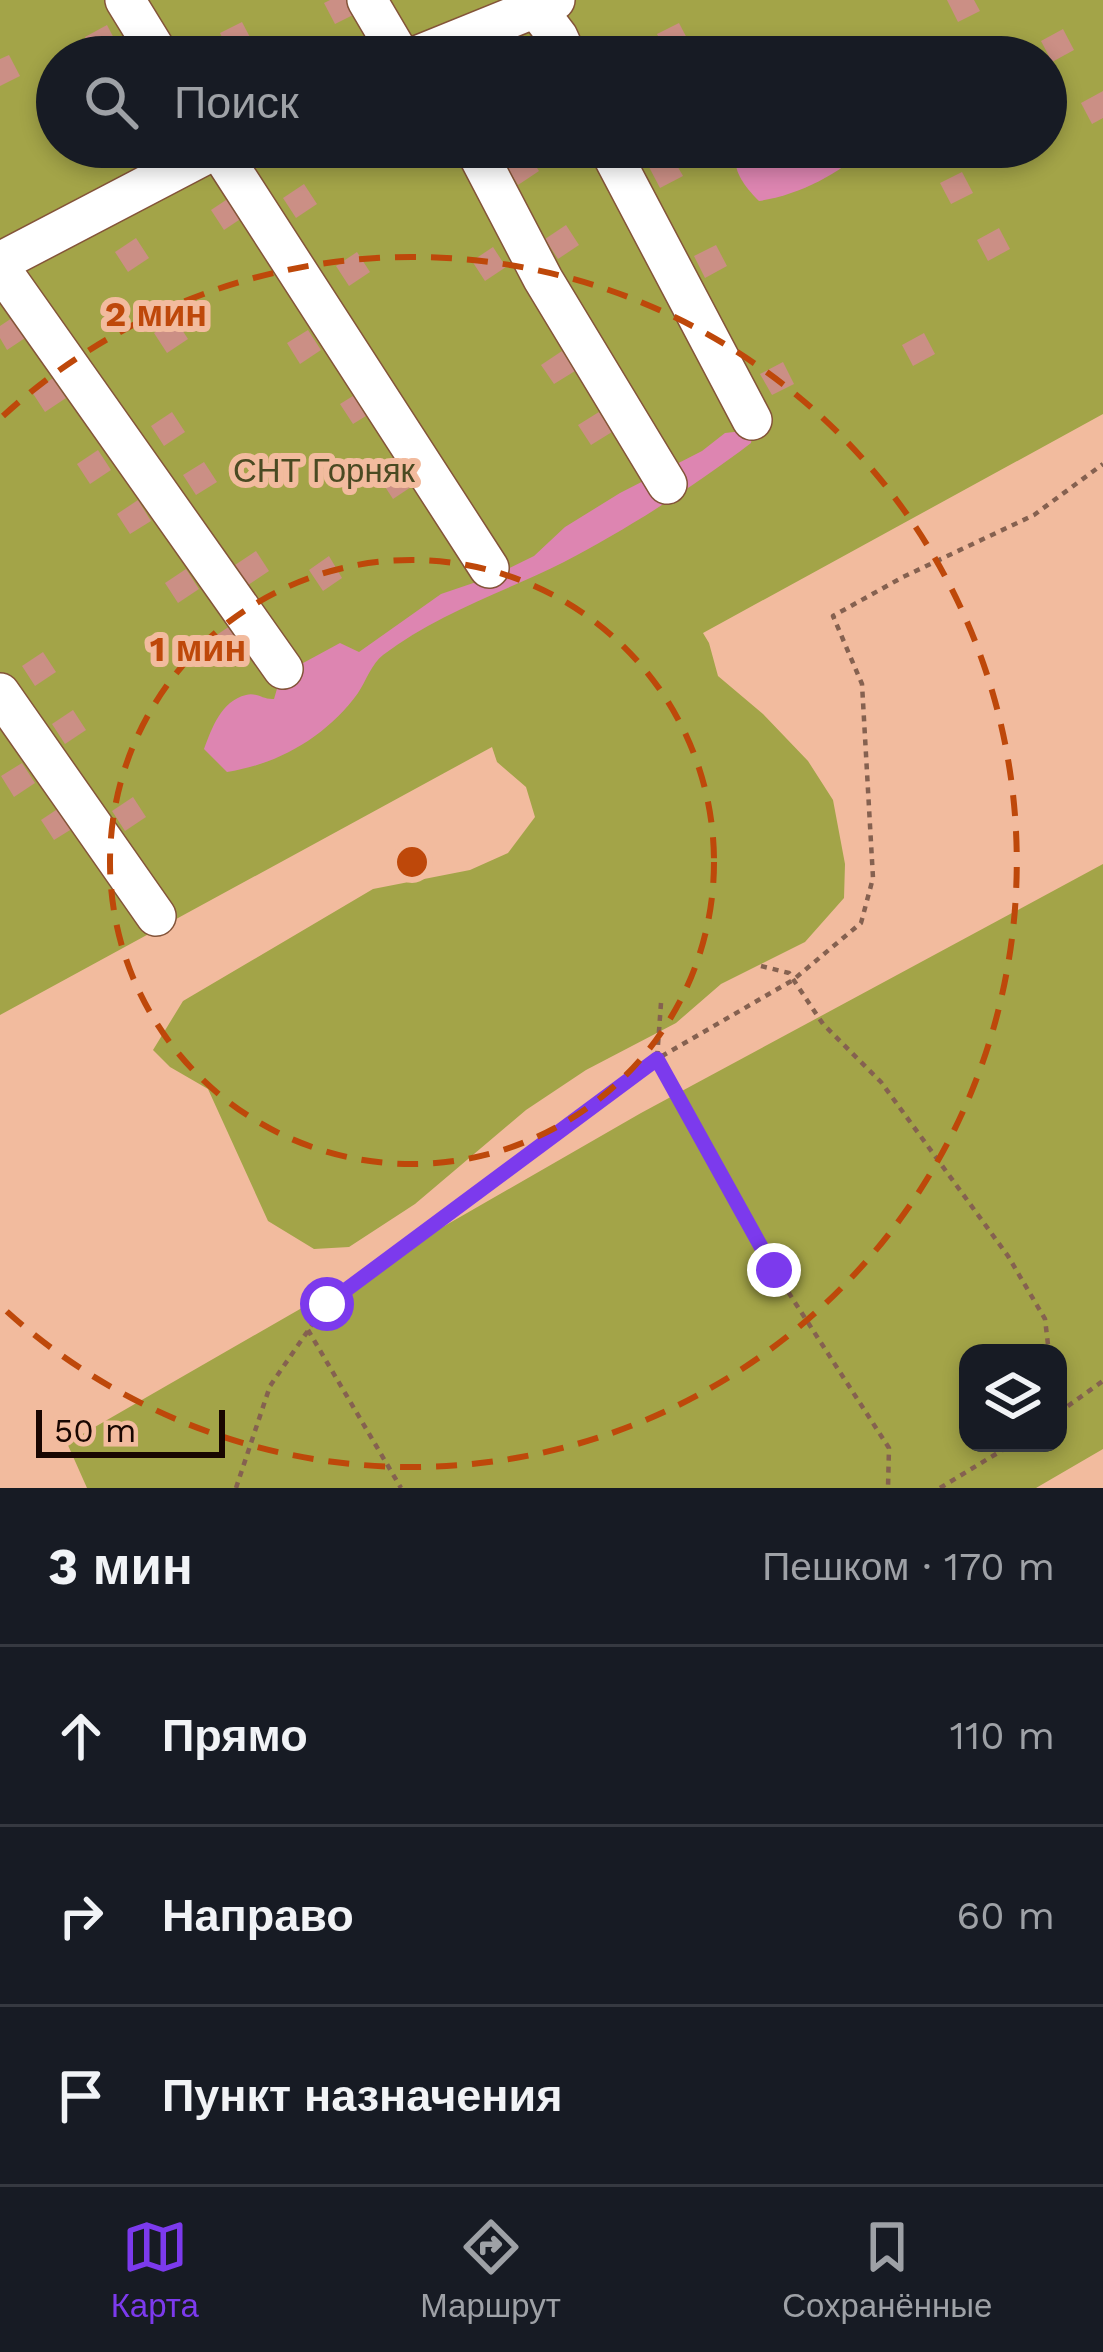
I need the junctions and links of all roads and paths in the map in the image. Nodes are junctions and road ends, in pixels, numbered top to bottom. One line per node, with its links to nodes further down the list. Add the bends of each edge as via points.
1 (125, 0): 4 (street)
2 (367, 0): 5 (street)
3 (545, 4): 6 (street); 7 (street)
4 (147, 36)
5 (388, 36)
6 (464, 36)
7 (558, 36)
8 (174, 168): 12 (street)
9 (232, 168): 16 (street)
10 (485, 168): 15 (street)
11 (619, 168): 13 (street)
12 (4, 250): 17 (street)
13 (752, 420)
14 (1103, 464): 21 (path, via 1034,515 833,616 862,684 873,878 860,923)
15 (667, 484)
16 (489, 568)
17 (283, 669)
18 (0, 693): 19 (street)
19 (156, 916)
20 (761, 966): 21 (path)
21 (793, 980): 23 (path); 25 (path, via 823,1024 881,1082 1008,1256 1045,1319)
22 (662, 1003): 23 (path)
23 (657, 1059): 24 (path, via 327,1304); 31 (path, via 774,1270 889,1448)
24 (308, 1330): 29 (path, via 270,1386); 30 (path)
25 (1048, 1344)
26 (1103, 1382): 27 (path)
27 (1067, 1407)
28 (999, 1452): 32 (path)
29 (236, 1488)
30 (401, 1488)
31 (887, 1488)
32 (940, 1488)

